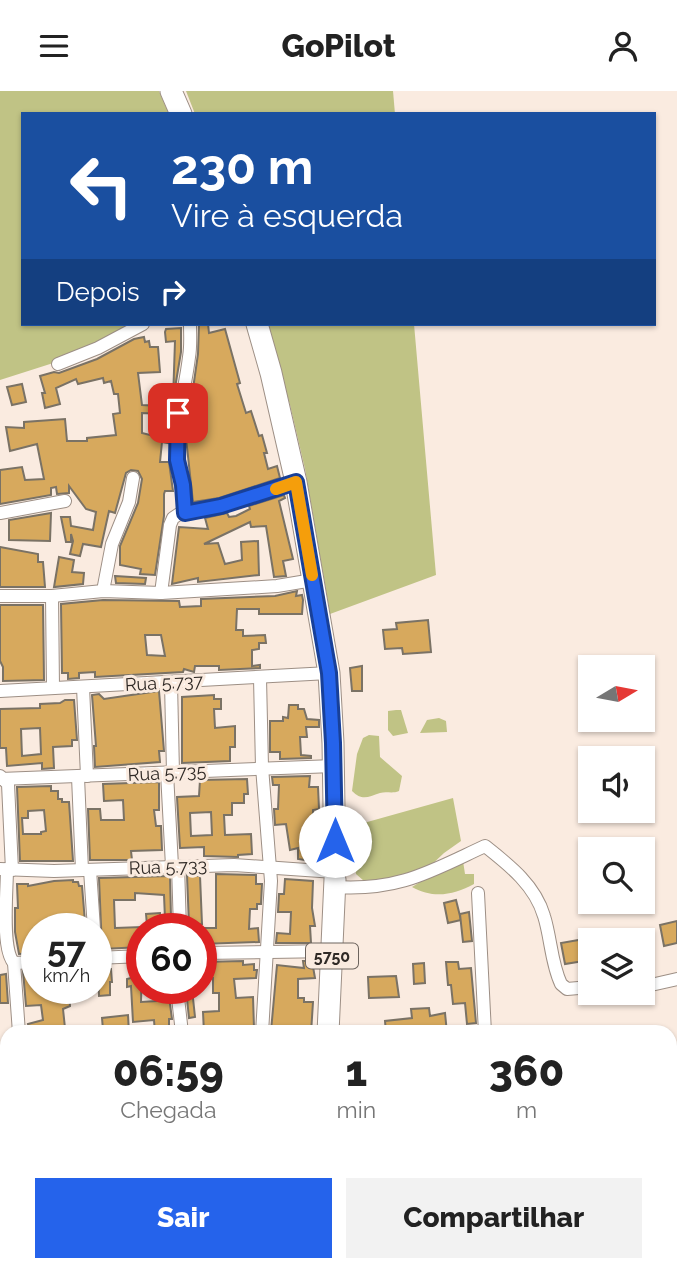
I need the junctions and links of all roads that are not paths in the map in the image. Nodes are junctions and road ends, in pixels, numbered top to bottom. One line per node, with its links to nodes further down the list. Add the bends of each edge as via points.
1 (171, 91): 2 (main road)
2 (180, 112)
3 (139, 326): 6 (street)
4 (190, 326): 11 (street, via 177,438)
5 (258, 326): 8 (main road, 5750)
6 (58, 364)
7 (133, 478): 13 (street)
8 (296, 482): 11 (street); 12 (main road, 5750)
9 (65, 501): 10 (street)
10 (0, 513)
11 (185, 513): 14 (street, via 170,524)
12 (313, 580): 14 (street); 17 (main road, 5750)
13 (103, 591): 14 (street); 16 (street)
14 (161, 593)
15 (0, 596): 16 (street)
16 (52, 596): 21 (street)
17 (329, 673): 18 (street, Rua 5.737); 23 (main road, 5750)
18 (260, 678): 19 (street, Rua 5.737); 24 (street)
19 (171, 683): 20 (street, Rua 5.737); 25 (street)
20 (83, 687): 21 (street, Rua 5.737); 26 (street)
21 (53, 688): 22 (street, Rua 5.737)
22 (0, 691)
23 (334, 766): 24 (street, Rua 5.735); 32 (main road, 5750)
24 (262, 767): 25 (street, Rua 5.735); 29 (street)
25 (170, 773): 26 (street, Rua 5.735); 28 (street)
26 (82, 777): 27 (street, Rua 5.735); 31 (street)
27 (2, 778): 30 (street, via 9,784)
28 (175, 866): 29 (street, Rua 5.733); 31 (street, Rua 5.733); 35 (street)
29 (270, 866): 32 (street, Rua 5.733); 38 (street)
30 (6, 870): 31 (street, Rua 5.733); 39 (street, via 7,943)
31 (86, 870): 34 (street)
32 (335, 879): 36 (main road, 5750); 43 (street, Rua 5.733, via 361,889 409,881 485,846 528,885 544,913 561,984)
33 (478, 893): 49 (street)
34 (92, 913)
35 (179, 913)
36 (332, 951): 38 (street); 48 (main road, 5750)
37 (217, 953): 38 (street)
38 (265, 953): 47 (street)
39 (14, 963): 40 (street); 45 (street)
40 (21, 963)
41 (677, 979): 42 (street)
42 (655, 984)
43 (578, 988)
44 (179, 1004): 46 (street)
45 (18, 1025)
46 (181, 1025)
47 (262, 1025)
48 (328, 1025)
49 (485, 1025)

